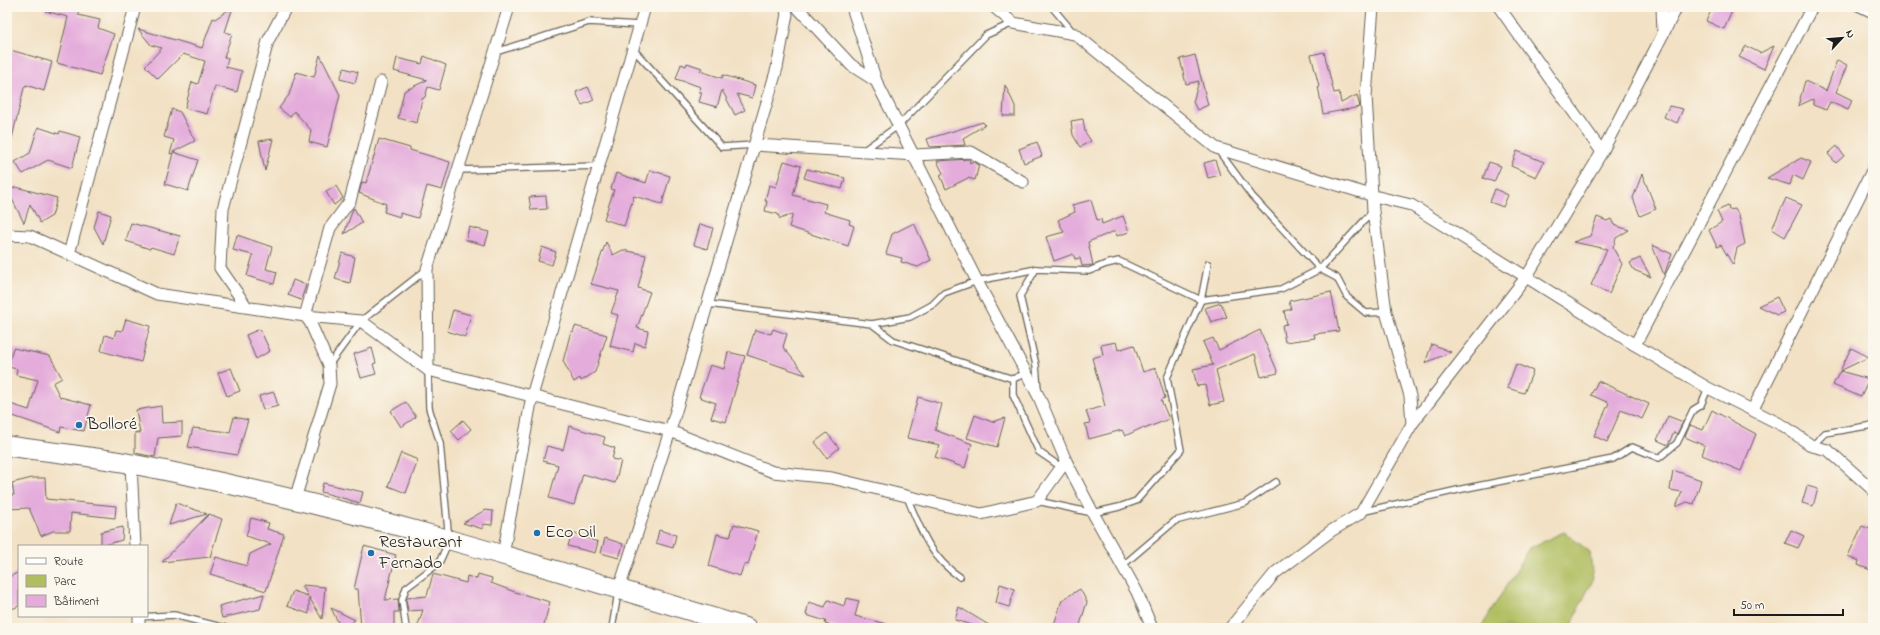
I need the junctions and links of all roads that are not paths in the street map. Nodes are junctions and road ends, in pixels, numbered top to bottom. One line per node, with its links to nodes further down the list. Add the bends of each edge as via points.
1 (135, 7): 38 (street)
2 (509, 7): 22 (street)
3 (645, 7): 18 (street)
4 (785, 7): 26 (street, via 787,14 778,68)
5 (797, 7): 23 (street, via 851,66)
6 (852, 7): 23 (street)
7 (994, 7): 17 (street)
8 (1052, 7): 19 (lane)
9 (1373, 7): 35 (street, via 1366,96)
10 (1499, 7): 28 (street)
11 (1662, 7): 20 (street)
12 (1677, 7): 20 (street)
13 (1812, 7): 52 (street)
14 (1856, 7): 16 (lane)
15 (284, 8): 47 (street, via 268,41 223,209 220,268)
16 (1873, 16)
17 (1013, 23): 19 (street); 25 (lane, via 986,35)
18 (640, 25): 21 (street); 22 (lane, via 589,22)
19 (1075, 34): 27 (street)
20 (1663, 36): 28 (street)
21 (633, 49): 26 (lane, via 722,147); 31 (street)
22 (495, 52): 33 (street)
23 (876, 81): 25 (street)
24 (382, 82): 49 (street, via 350,201 330,228)
25 (899, 125): 29 (lane); 30 (street)
26 (755, 145): 29 (street); 46 (street)
27 (1216, 148): 35 (street); 41 (lane, via 1252,196)
28 (1602, 152): 43 (street)
29 (861, 153): 30 (street)
30 (914, 155): 34 (street, via 971,152); 44 (street)
31 (599, 166): 33 (lane); 58 (street)
32 (1873, 169): 60 (street)
33 (458, 170): 40 (street)
34 (1023, 182)
35 (1374, 196): 36 (street); 43 (street, via 1411,205)
36 (1373, 211): 41 (lane); 48 (street)
37 (7, 235): 38 (street, via 30,236)
38 (69, 254): 47 (street, via 157,294)
39 (1208, 264): 45 (lane)
40 (427, 269): 50 (lane); 54 (street)
41 (1320, 269): 45 (lane, via 1281,288); 48 (lane, via 1337,278 1347,297 1366,313)
42 (1036, 270): 44 (lane); 45 (lane, via 1089,271 1120,261); 59 (lane, via 1020,296 1036,365)
43 (1527, 276): 52 (street, via 1576,310); 61 (street)
44 (977, 281): 51 (lane, via 944,293 932,305 910,316); 55 (street)
45 (1201, 300): 74 (lane, via 1167,378 1181,450 1136,501)
46 (708, 304): 51 (lane); 63 (street)
47 (246, 306): 49 (street)
48 (1386, 312): 61 (street, via 1410,396)
49 (305, 316): 50 (street); 53 (street)
50 (360, 321): 53 (lane); 54 (street)
51 (872, 324): 56 (lane, via 893,340)
52 (1635, 345): 57 (street)
53 (329, 365): 71 (street, via 330,384)
54 (428, 370): 58 (street); 75 (lane, via 429,408 440,442)
55 (1026, 373): 56 (lane); 59 (street)
56 (1013, 379): 67 (lane, via 1013,395 1039,452)
57 (1708, 388): 60 (street); 73 (lane, via 1701,405 1693,410 1677,443 1659,458 1632,447 1613,459)
58 (532, 396): 63 (street); 77 (street)
59 (1039, 397): 67 (street)
60 (1753, 409): 65 (street, via 1784,426)
61 (1412, 424): 73 (street)
62 (1873, 425): 65 (lane, via 1825,433)
63 (670, 431): 70 (street, via 773,472 832,478); 80 (street)
64 (7, 446): 66 (highway)
65 (1812, 446): 69 (street, via 1828,450)
66 (132, 464): 71 (highway); 76 (street)
67 (1064, 464): 72 (street); 74 (street)
68 (1276, 482): 78 (lane, via 1245,502 1175,521)
69 (1873, 490)
70 (907, 496): 72 (street, via 981,514); 79 (lane, via 925,541 950,570)
71 (295, 499): 75 (highway)
72 (1037, 501): 74 (lane)
73 (1361, 512): 87 (street, via 1331,531 1275,574)
74 (1093, 513): 78 (street)
75 (449, 541): 77 (highway); 83 (lane, via 439,563 406,588 402,600)
76 (135, 545)
77 (503, 555): 80 (highway)
78 (1122, 566): 86 (street, via 1137,592)
79 (960, 577)
80 (619, 589): 84 (lane); 85 (highway)
81 (139, 620): 82 (lane, via 174,615)
82 (225, 628)
83 (406, 628)
84 (612, 628)
85 (748, 628)
86 (1152, 628)
87 (1230, 628)

